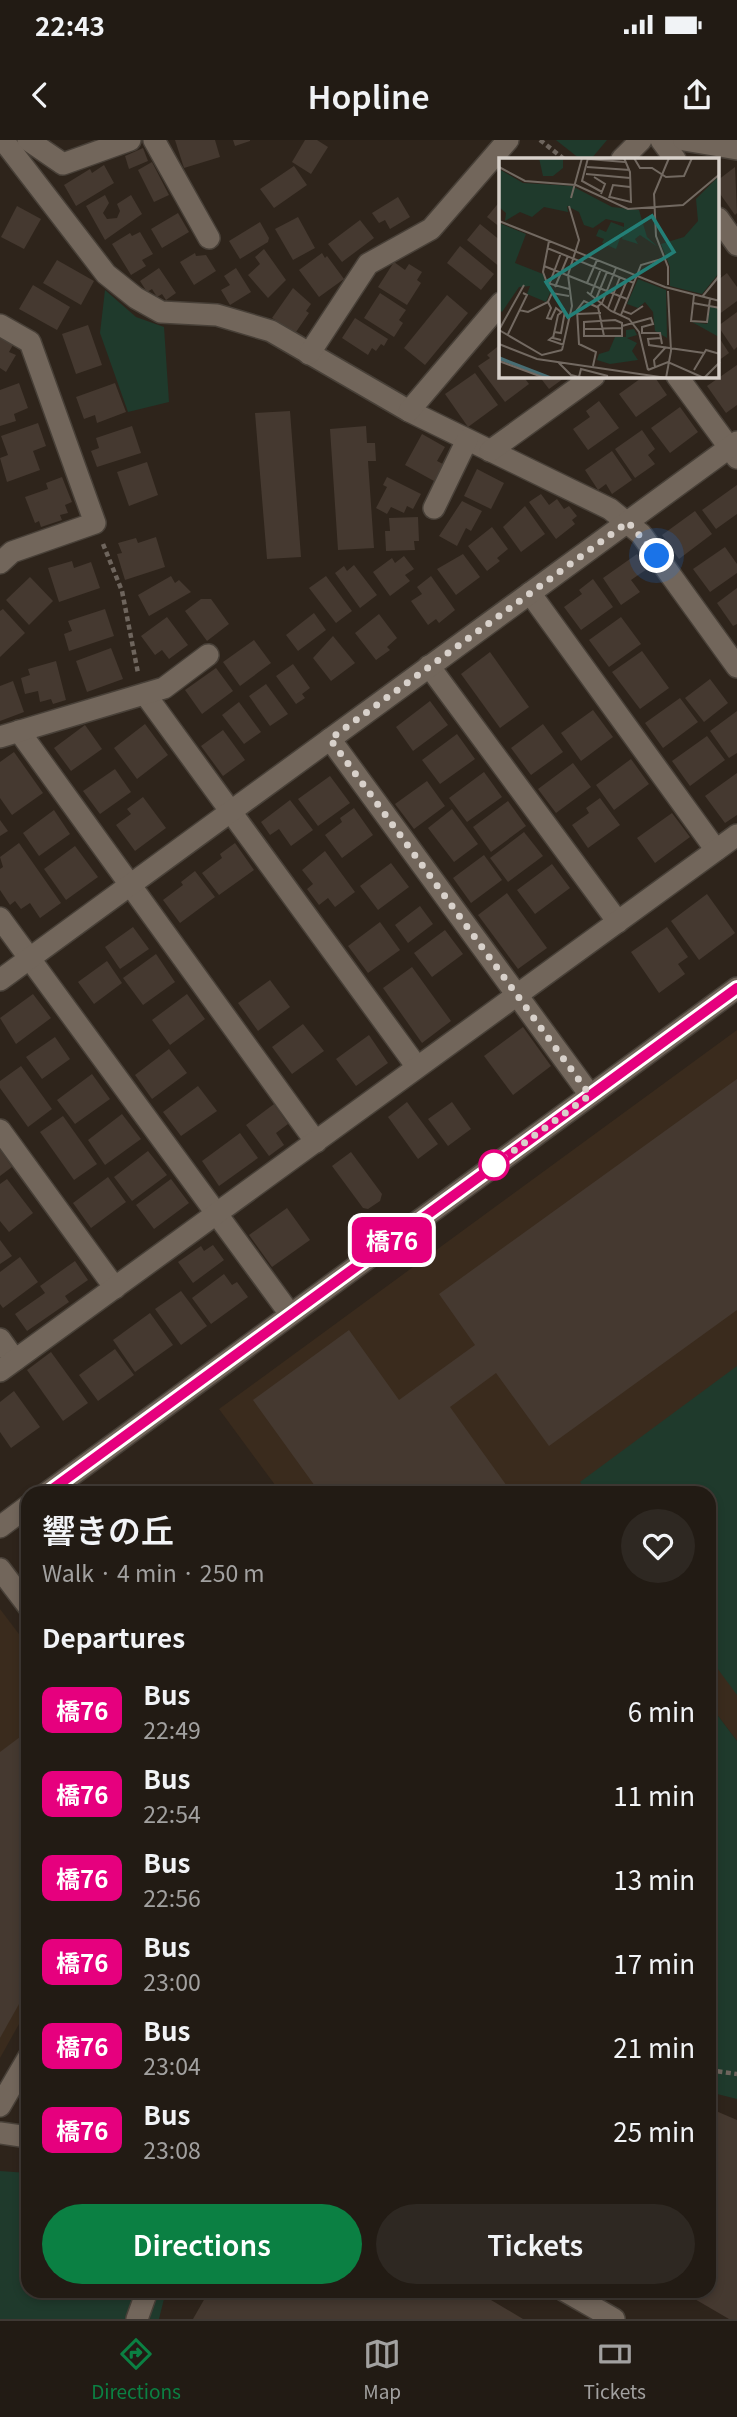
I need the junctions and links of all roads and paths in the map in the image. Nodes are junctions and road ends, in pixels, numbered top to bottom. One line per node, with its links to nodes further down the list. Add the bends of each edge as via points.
1 (3, 140): 19 (street, via 106,274 136,298 161,312 217,315 271,331)
2 (29, 140): 9 (street, via 63,164)
3 (154, 140): 15 (street)
4 (508, 140): 19 (street, via 431,229 368,264)
5 (540, 140): 11 (path)
6 (640, 140): 12 (street)
7 (661, 140): 13 (street)
8 (684, 140): 10 (street)
9 (125, 141)
10 (737, 149)
11 (563, 158)
12 (623, 158)
13 (674, 158)
14 (720, 221): 16 (street)
15 (209, 238)
16 (737, 244)
17 (499, 305): 22 (street)
18 (0, 325): 28 (street, via 30,342)
19 (309, 354): 22 (street)
20 (591, 378): 25 (street)
21 (679, 378): 24 (street)
22 (409, 411): 23 (street)
23 (467, 440): 25 (street); 26 (street)
24 (734, 449): 27 (street)
25 (489, 451): 27 (street)
26 (439, 498)
27 (628, 522): 30 (street); 33 (street)
28 (95, 523): 29 (street, via 12,552); 34 (path, via 122,591)
29 (0, 563)
30 (530, 593): 32 (street); 39 (street)
31 (208, 655): 34 (street, via 164,688)
32 (429, 666): 36 (street); 42 (street)
33 (737, 667)
34 (145, 694): 35 (street); 37 (street)
35 (9, 734): 40 (street)
36 (330, 739): 37 (street); 46 (street)
37 (230, 812): 40 (street); 47 (street)
38 (737, 835): 39 (street)
39 (716, 850): 42 (street)
40 (129, 886): 43 (street); 50 (street)
41 (0, 918): 43 (street)
42 (618, 922): 46 (street)
43 (29, 959): 44 (street); 51 (street)
44 (0, 980)
45 (737, 988): 48 (street)
46 (517, 995): 47 (street); 48 (street)
47 (417, 1067): 50 (street)
48 (590, 1095): 53 (street)
49 (0, 1130): 52 (street)
50 (316, 1142): 51 (street)
51 (216, 1214): 52 (street); 53 (street)
52 (115, 1288): 55 (street)
53 (290, 1314): 56 (street)
54 (0, 1339): 55 (street)
55 (8, 1366)
56 (57, 1486)
57 (21, 1511): 58 (street)
58 (0, 1527)
59 (0, 1569): 60 (street)
60 (21, 1597)
61 (21, 2070): 64 (street)
62 (716, 2071): 63 (path)
63 (737, 2074)
64 (0, 2106)
65 (0, 2133): 66 (street)
66 (21, 2136)
67 (144, 2298): 69 (street)
68 (577, 2298): 70 (street)
69 (137, 2319)
70 (614, 2319)

